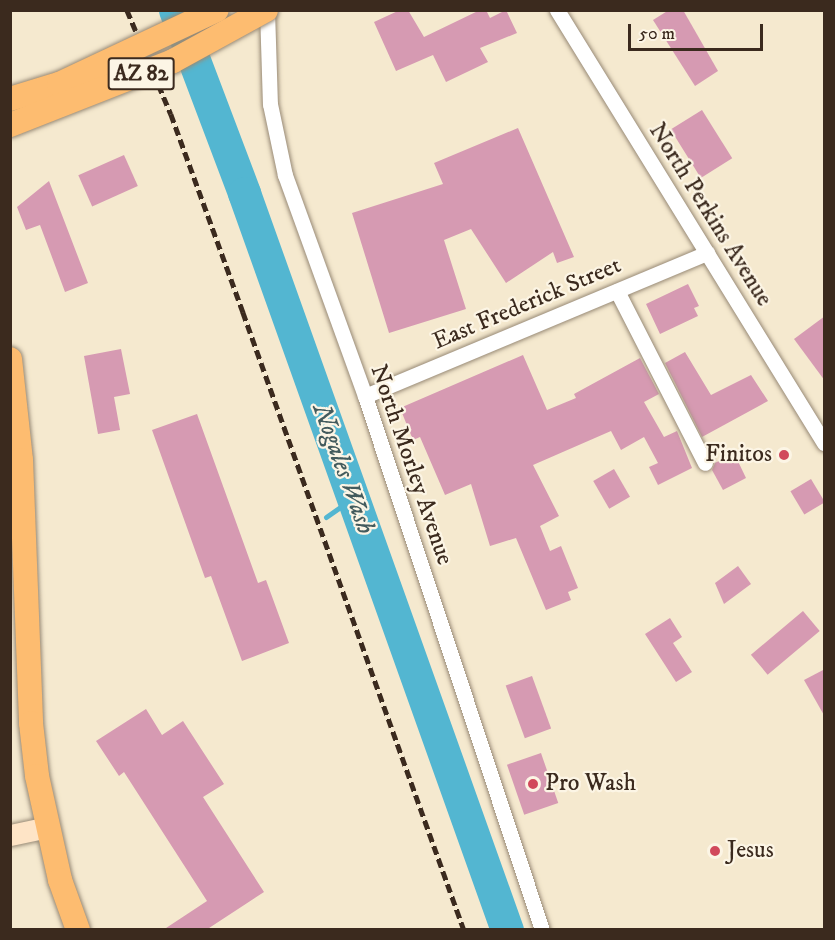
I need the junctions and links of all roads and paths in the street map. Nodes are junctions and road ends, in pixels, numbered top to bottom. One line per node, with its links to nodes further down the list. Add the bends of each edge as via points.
1 (217, 10): 4 (main road, AZ 82, bridge, via 59,84)
2 (266, 10): 5 (main road, AZ 82, bridge, via 173,61); 9 (street, North Morley Avenue, via 270,104 285,175)
3 (558, 10): 6 (street, North Perkins Avenue)
4 (10, 99)
5 (10, 125)
6 (707, 253): 7 (street, East Frederick Street); 10 (street, North Perkins Avenue)
7 (617, 291): 9 (street, East Frederick Street); 11 (street)
8 (10, 358): 12 (main road, via 21,460 31,723)
9 (365, 396): 15 (street, North Morley Avenue)
10 (823, 436)
11 (705, 463)
12 (47, 827): 13 (street); 14 (main road)
13 (10, 835)
14 (78, 930)
15 (542, 930)

